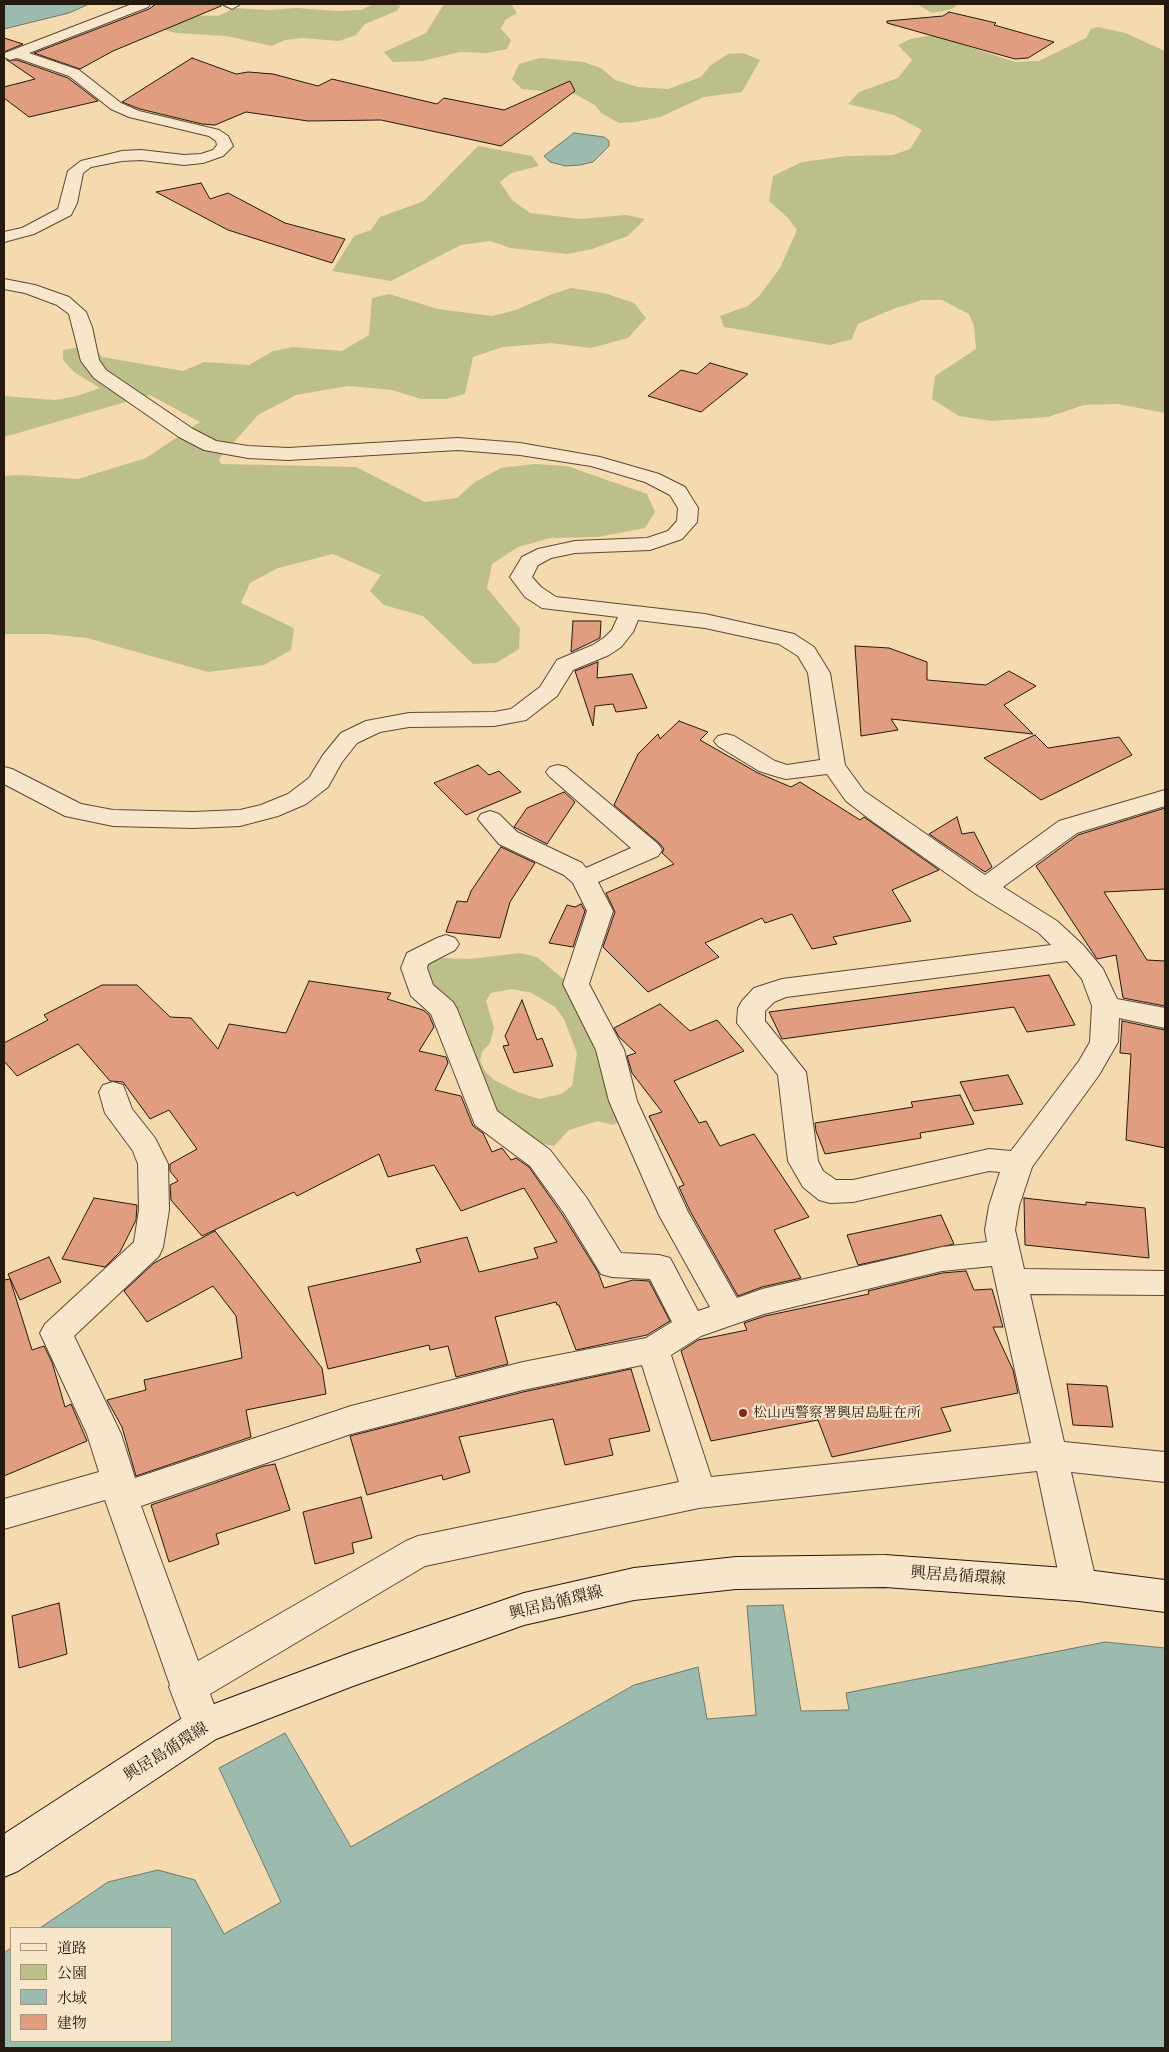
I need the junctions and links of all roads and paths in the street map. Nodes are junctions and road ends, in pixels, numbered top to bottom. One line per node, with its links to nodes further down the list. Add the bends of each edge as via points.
1 (143, 4): 2 (street)
2 (11, 55): 3 (street, via 74,73 116,106 134,114 214,133 223,138 225,146 218,153 204,158 122,156 86,164 76,171 65,212 28,231)
3 (4, 237)
4 (4, 284): 5 (street, via 63,301 77,312 90,361 100,374 186,433 211,446 288,454 458,444 520,449 593,461 652,478 678,491 688,508 687,522 675,535 650,544 575,547 544,553 530,561 521,577 533,592 550,603)
5 (631, 612): 7 (street, via 754,631 786,639 806,652 819,672); 9 (street, via 622,632 613,642 565,665 549,691 518,715 494,720 409,720 374,726 349,738 319,782 297,799 269,811 240,818 113,818 74,811)
6 (726, 741): 7 (street, via 767,766 786,772)
7 (833, 766): 13 (street, via 855,796)
8 (558, 772): 12 (street, via 649,850)
9 (4, 774)
10 (1165, 798): 13 (street, via 1068,827)
11 (490, 819): 12 (street, via 508,838 573,869)
12 (583, 878): 22 (street, via 600,911 576,984 610,1050 623,1101 674,1215)
13 (986, 888): 15 (street, via 1048,927)
14 (446, 944): 23 (street, via 416,959 414,968 421,989 443,1009 485,1116 540,1158 575,1205 612,1266 659,1267)
15 (1074, 951): 16 (street, via 1094,976); 19 (street, via 782,988 764,995 752,1008 751,1023 792,1072 803,1161 813,1179 830,1192 875,1187 989,1160)
16 (1106, 1006): 17 (street); 19 (street, via 1104,1042 1089,1068)
17 (1165, 1018)
18 (113, 1092): 27 (street, via 119,1113 153,1164 154,1210 148,1248 56,1334 104,1434)
19 (1018, 1163): 20 (street, via 1000,1230)
20 (1009, 1267): 21 (street); 22 (street, via 942,1259 762,1302); 25 (street)
21 (1165, 1283)
22 (730, 1313): 23 (street)
23 (690, 1327): 24 (street)
24 (653, 1350): 27 (street, via 523,1376 351,1420); 28 (street)
25 (1050, 1455): 26 (street); 28 (street); 30 (street)
26 (1165, 1467)
27 (120, 1490): 29 (street); 32 (street)
28 (699, 1493): 32 (street, via 418,1552)
29 (4, 1514)
30 (1080, 1585): 31 (street, 興居島循環線); 33 (street, 興居島循環線, via 885,1571 736,1573 634,1584 524,1609)
31 (1165, 1596)
32 (188, 1687): 33 (street)
33 (203, 1726): 34 (street, 興居島循環線)
34 (4, 1857)

